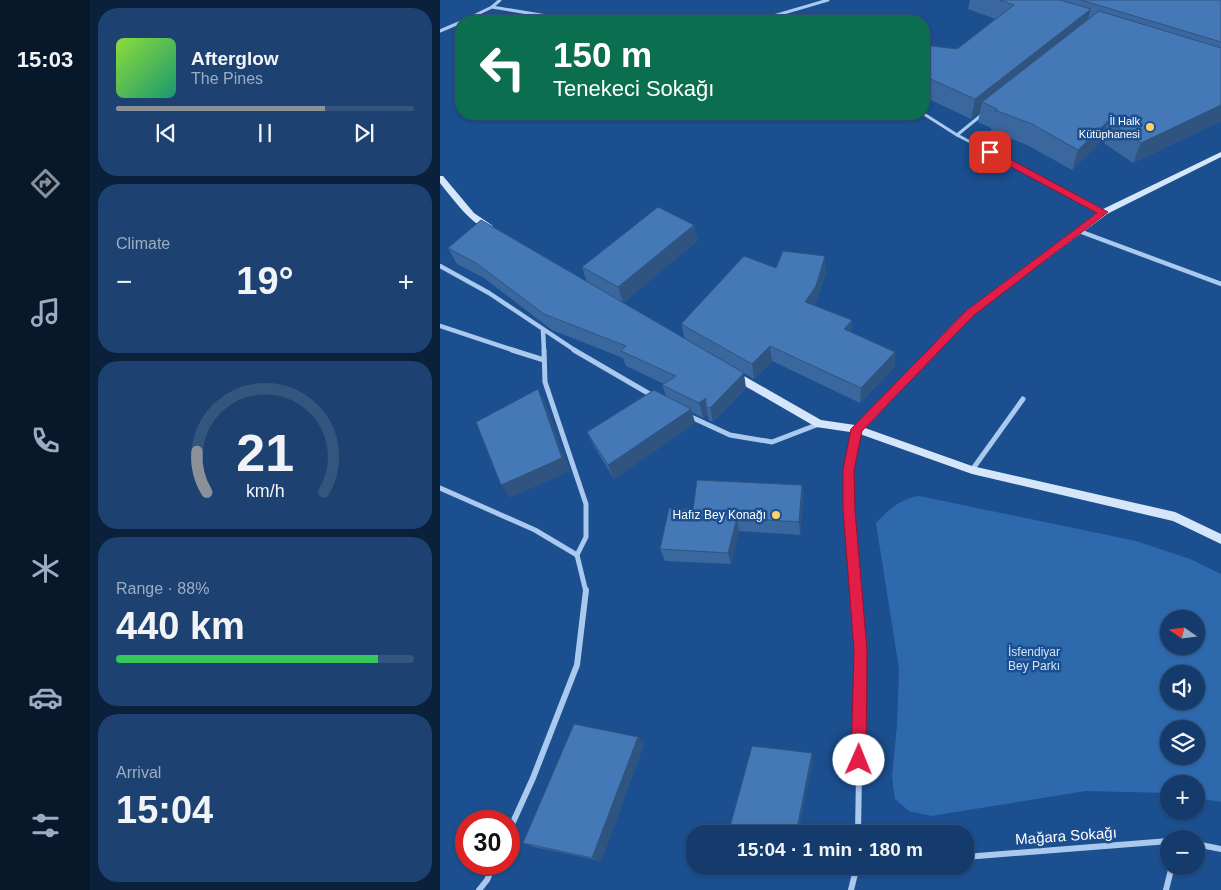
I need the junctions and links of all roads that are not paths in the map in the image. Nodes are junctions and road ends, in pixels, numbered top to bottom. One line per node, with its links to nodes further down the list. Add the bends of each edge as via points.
1 (500, 0): 3 (street)
2 (828, 0): 6 (street)
3 (492, 7): 4 (street); 5 (street)
4 (476, 15)
5 (541, 15)
6 (777, 15)
7 (455, 25): 8 (street)
8 (440, 31)
9 (987, 111): 11 (street)
10 (930, 118): 11 (street)
11 (957, 135): 14 (street)
12 (1221, 154): 14 (main road)
13 (440, 178): 15 (main road, via 471,215)
14 (1104, 212): 16 (main road)
15 (495, 231)
16 (1079, 231): 18 (street); 27 (main road, via 969,313)
17 (440, 266): 20 (street, via 489,293)
18 (1221, 284)
19 (440, 326): 21 (street)
20 (543, 331): 21 (street); 23 (street)
21 (544, 360): 31 (street, via 545,382 586,504 586,537)
22 (727, 371): 26 (main road)
23 (654, 397)
24 (1023, 399): 28 (street)
25 (687, 415): 26 (street, via 730,435 772,442)
26 (819, 424): 27 (main road)
27 (857, 429): 28 (main road); 33 (street, via 848,478 860,650)
28 (972, 470): 30 (main road, via 1175,517)
29 (440, 488): 31 (street, via 535,530)
30 (1221, 539)
31 (577, 555): 32 (street, via 586,591 577,665)
32 (519, 810)
33 (858, 825)
34 (1160, 842): 37 (street, Mağara Sokağı)
35 (1205, 846): 36 (street)
36 (1221, 849)
37 (974, 856)
38 (488, 875): 41 (street)
39 (855, 875): 42 (street)
40 (1170, 875): 43 (street)
41 (478, 890)
42 (851, 890)
43 (1166, 890)

